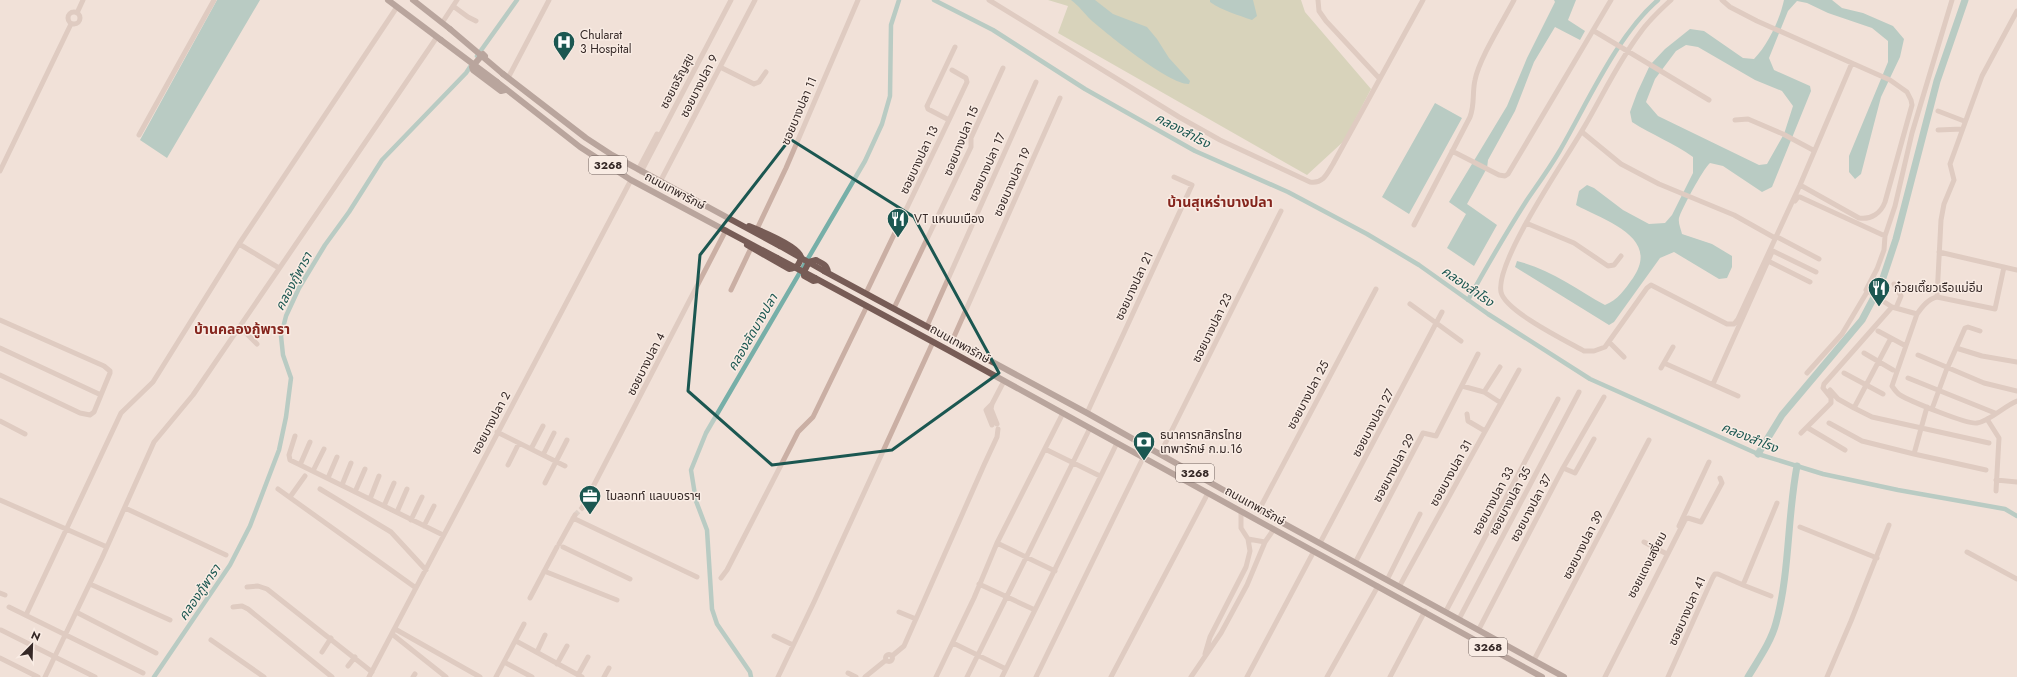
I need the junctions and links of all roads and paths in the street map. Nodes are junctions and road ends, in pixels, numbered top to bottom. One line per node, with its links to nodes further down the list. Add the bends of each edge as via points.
1 (83, 0): 22 (street)
2 (214, 0): 48 (street)
3 (388, 0): 20 (main road, ถนนเทพารักษ์ / 3268)
4 (413, 0): 24 (main road, ถนนเทพารักษ์ / 3268)
5 (457, 0): 19 (street)
6 (549, 0): 35 (street)
7 (727, 0): 52 (street)
8 (731, 0): 52 (street, ซอยเจริญสุข)
9 (755, 0): 31 (street, ซอยบางปลา 9)
10 (858, 0): 61 (street, ซอยบางปลา 11)
11 (989, 0): 36 (street, via 1220,140 1316,183 1323,180 1333,164)
12 (1318, 0): 36 (street, via 1319,11 1326,21)
13 (1423, 0): 36 (street)
14 (1514, 0): 50 (street, via 1479,67 1474,81 1473,108)
15 (1611, 0): 26 (street)
16 (1671, 0): 29 (street, via 1649,21)
17 (1722, 0): 30 (street, via 1741,14)
18 (1952, 0): 63 (street, via 1912,133 1895,206)
19 (453, 6): 23 (street); 24 (street)
20 (397, 7): 27 (main road, ถนนเทพารักษ์ / 3268); 65 (street)
21 (2017, 11): 44 (street, via 1982,76)
22 (77, 13): 25 (street, via 79,21); 25 (street, via 70,13 68,16)
23 (476, 21)
24 (442, 23): 35 (main road, ถนนเทพารักษ์ / 3268, bridge)
25 (71, 24): 51 (street)
26 (1594, 31): 29 (street); 50 (street, via 1508,174 1499,175)
27 (439, 38): 38 (main road, ถนนเทพารักษ์ / 3268, bridge); 73 (street)
28 (955, 47): 42 (street, ซอยบางปลา 13, via 927,106)
29 (1628, 51): 40 (street); 47 (street)
30 (1852, 63): 49 (street); 56 (street, via 1890,80 1907,92 1911,100 1912,105 1883,208 1866,219 1859,218)
31 (720, 67): 34 (street, via 754,84 759,82); 55 (street, ซอยบางปลา 9)
32 (1003, 68): 88 (street, ซอยบางปลา 15, via 971,138 971,147 965,162)
33 (952, 70): 42 (street, via 968,82)
34 (766, 72)
35 (506, 76): 38 (main road, via 505,72 483,54 472,67 501,91); 52 (main road, ถนนเทพารักษ์ / 3268, via 586,138)
36 (1380, 78)
37 (1036, 82): 93 (street, ซอยบางปลา 17)
38 (506, 89): 54 (main road, ถนนเทพารักษ์ / 3268, via 580,147)
39 (1060, 98): 98 (street, ซอยบางปลา 19)
40 (1709, 100)
41 (1938, 111): 44 (street)
42 (949, 120): 82 (street, ซอยบางปลา 13)
43 (1735, 120): 49 (street, via 1746,118)
44 (1964, 121): 45 (street)
45 (1962, 129): 46 (street); 68 (street, via 1950,164 1954,180 1944,204)
46 (1938, 130)
47 (1582, 132): 59 (street); 64 (street, via 1621,164 1734,214)
48 (139, 135)
49 (1813, 150): 56 (street)
50 (1452, 151): 60 (street)
51 (0, 170)
52 (640, 171): 55 (main road, ถนนเทพารักษ์ / 3268)
53 (1174, 177): 142 (street, ซอยบางปลา 21, via 1192,185)
54 (631, 180): 62 (main road, ถนนเทพารักษ์ / 3268); 153 (street, ซอยบางปลา 2)
55 (660, 182): 58 (main road, ถนนเทพารักษ์ / 3268)
56 (1800, 185): 64 (street)
57 (1281, 211): 169 (street, ซอยบางปลา 23)
58 (730, 220): 61 (main road); 75 (main road, ถนนเทพารักษ์ / 3268, bridge)
59 (1526, 222): 69 (street, via 1574,243 1608,266 1614,265); 101 (street, via 1504,271 1501,294 1505,300 1525,317 1584,351 1600,350)
60 (1414, 225)
61 (757, 229): 66 (main road, via 798,251 800,263 789,269)
62 (728, 231): 66 (main road); 77 (main road, ถนนเทพารักษ์ / 3268, bridge); 209 (street, ซอยบางปลา 4)
63 (1885, 236): 64 (street, via 1798,197); 83 (street, via 1886,244 1882,258 1866,290)
64 (1777, 238): 67 (street); 70 (street); 101 (street, via 1734,324 1727,324 1651,285)
65 (239, 244): 73 (street); 218 (street, via 153,382 121,413)
66 (751, 248): 81 (street)
67 (1773, 251): 71 (street); 76 (street)
68 (1939, 252): 72 (street); 84 (street)
69 (1621, 256)
70 (1819, 258)
71 (1768, 261): 78 (street); 124 (street)
72 (2006, 267): 74 (street); 84 (street, via 1995,309)
73 (279, 268): 94 (street)
74 (2017, 270)
75 (826, 271): 77 (main road, via 827,268 816,260 809,262 804,276 813,281); 82 (main road, ถนนเทพารักษ์ / 3268)
76 (1816, 272)
77 (816, 279): 86 (main road, ถนนเทพารักษ์ / 3268)
78 (1810, 282)
79 (1894, 284): 87 (street, via 1901,296)
80 (1376, 289): 210 (street, ซอยบางปลา 25)
81 (731, 290)
82 (866, 293): 88 (main road, ถนนเทพารักษ์ / 3268)
83 (1868, 293): 87 (street); 120 (street, via 1842,334)
84 (1938, 297): 90 (street, via 1926,303)
85 (1410, 304): 92 (street)
86 (867, 306): 100 (main road, ถนนเทพารักษ์ / 3268); 243 (street, via 814,414 798,432)
87 (1894, 307): 90 (street); 150 (street, via 1824,384 1823,388 1832,400)
88 (894, 308): 93 (main road, ถนนเทพารักษ์ / 3268)
89 (1442, 312): 92 (street, ซอยบางปลา 27)
90 (1917, 314): 140 (street, via 1892,386 1900,395)
91 (0, 320): 133 (street, via 108,369 110,374)
92 (1437, 322): 99 (street); 225 (street, ซอยบางปลา 27)
93 (927, 326): 98 (main road, ถนนเทพารักษ์ / 3268)
94 (240, 327): 102 (street); 208 (street, via 185,406 156,438)
95 (1878, 331): 97 (street)
96 (1980, 331): 106 (street, via 1965,328)
97 (1891, 338): 103 (street); 111 (street)
98 (953, 339): 142 (main road, ถนนเทพารักษ์ / 3268)
99 (1461, 341)
100 (933, 342): 123 (main road, ถนนเทพารักษ์ / 3268); 282 (street)
101 (1609, 342): 110 (street)
102 (257, 344)
103 (1904, 345)
104 (1673, 347): 113 (street)
105 (0, 348): 133 (street)
106 (1956, 348): 112 (street); 116 (street)
107 (1864, 353): 111 (street)
108 (1478, 354): 126 (street, ซอยบางปลา 29)
109 (1918, 355): 116 (street)
110 (1624, 357)
111 (1879, 362): 118 (street); 125 (street)
112 (2017, 362)
113 (1664, 363): 115 (street); 124 (street)
114 (1500, 367): 130 (street)
115 (1661, 368)
116 (1947, 368): 128 (street); 129 (street, via 1984,383)
117 (1519, 370): 138 (street, ซอยบางปลา 31)
118 (1893, 370)
119 (1844, 372): 125 (street)
120 (1808, 373)
121 (0, 375): 133 (street, via 87,415 94,412)
122 (1908, 378): 128 (street)
123 (1004, 381): 141 (main road, ถนนเทพารักษ์ / 3268); 266 (street, via 986,410 994,425 996,437)
124 (1713, 384): 134 (street)
125 (1866, 385): 132 (street); 139 (street)
126 (1462, 386): 130 (street); 238 (street, ซอยบางปลา 29, via 1436,436 1423,433)
127 (1830, 390): 139 (street)
128 (1938, 390): 140 (street); 143 (street)
129 (2017, 391)
130 (1484, 392): 138 (street)
131 (1578, 392): 267 (street, ซอยบางปลา 35)
132 (1883, 394)
133 (101, 395)
134 (1738, 396)
135 (1604, 397): 181 (street, ซอยบางปลา 37)
136 (1558, 399): 262 (street, ซอยบางปลา 33)
137 (2017, 401): 143 (street)
138 (1501, 403): 152 (street, ซอยบางปลา 31)
139 (1854, 408): 151 (street, via 1872,416)
140 (1930, 408): 145 (street, via 1973,424); 151 (street)
141 (1063, 413): 149 (main road, ถนนเทพารักษ์ / 3268); 167 (street)
142 (1087, 413): 169 (main road, ถนนเทพารักษ์ / 3268)
143 (1995, 413): 145 (street)
144 (1467, 414): 152 (street, via 1468,421)
145 (1987, 419): 190 (street, via 1998,438)
146 (0, 421): 156 (street)
147 (1830, 423): 170 (street, via 1862,441)
148 (543, 426): 166 (street)
149 (1090, 428): 164 (main road, ถนนเทพารักษ์ / 3268); 175 (street)
150 (1808, 428): 155 (street); 168 (street)
151 (1922, 428): 162 (street); 170 (street)
152 (1485, 431): 252 (street, ซอยบางปลา 31)
153 (497, 432): 163 (street); 220 (street, ซอยบางปลา 2)
154 (554, 433): 171 (street)
155 (1801, 433)
156 (25, 434)
157 (295, 436): 178 (street, via 289,458)
158 (1594, 439): 181 (street, via 1575,473)
159 (566, 440): 174 (street)
160 (1649, 440): 293 (street, ซอยบางปลา 39)
161 (310, 442): 178 (street)
162 (1989, 442)
163 (518, 443): 166 (street); 179 (street)
164 (1117, 443): 173 (main road, ถนนเทพารักษ์ / 3268); 187 (street)
165 (324, 449): 184 (street)
166 (531, 449): 171 (street)
167 (1045, 449): 175 (street); 224 (street)
168 (1845, 450)
169 (1160, 454): 210 (main road, ถนนเทพารักษ์ / 3268)
170 (1914, 454): 183 (street)
171 (543, 455): 174 (street)
172 (337, 456): 188 (street)
173 (1143, 458): 200 (main road, ถนนเทพารักษ์ / 3268); 319 (street)
174 (555, 461): 180 (street); 193 (street)
175 (1073, 462): 187 (street); 235 (street)
176 (1709, 462): 233 (street, ซอยแดงเสงี่ยม)
177 (351, 463): 194 (street)
178 (300, 465): 184 (street)
179 (508, 465)
180 (565, 466)
181 (1563, 468): 270 (street, ซอยบางปลา 37)
182 (365, 469): 199 (street)
183 (1986, 470)
184 (313, 471): 188 (street)
185 (305, 476): 201 (street)
186 (379, 476): 203 (street)
187 (1100, 476): 241 (street)
188 (328, 478): 194 (street)
189 (1720, 478): 328 (street, via 1722,483 1701,522 1688,518 1686,520)
190 (1996, 480): 191 (street); 198 (street)
191 (2017, 482)
192 (394, 483): 206 (street)
193 (545, 483)
194 (342, 485): 199 (street)
195 (278, 489): 201 (street)
196 (320, 489): 239 (street, via 391,532)
197 (407, 489): 211 (street)
198 (1996, 491)
199 (355, 492): 203 (street)
200 (1208, 493): 212 (main road, ถนนเทพารักษ์ / 3268); 320 (street)
201 (290, 497): 253 (street)
202 (422, 497): 214 (street)
203 (370, 499): 206 (street)
204 (0, 500): 218 (street)
205 (1777, 503): 249 (street)
206 (384, 506): 211 (street)
207 (434, 506): 216 (street)
208 (125, 508): 227 (street); 234 (street)
209 (582, 508)
210 (1259, 510): 225 (main road, ถนนเทพารักษ์ / 3268)
211 (397, 512): 214 (street)
212 (1242, 512): 219 (main road, ถนนเทพารักษ์ / 3268); 221 (street, via 1241,528)
213 (1420, 514): 246 (street)
214 (411, 520): 216 (street)
215 (1888, 525): 236 (street)
216 (424, 526): 220 (street)
217 (1800, 527): 236 (street)
218 (68, 528): 227 (street); 265 (street)
219 (1274, 530): 222 (street); 229 (main road, ถนนเทพารักษ์ / 3268)
220 (443, 535): 239 (street, ซอยบางปลา 2)
221 (1248, 539): 222 (street); 228 (street)
222 (1265, 542): 231 (street)
223 (1644, 542): 233 (street)
224 (997, 543): 235 (street); 248 (street)
225 (1320, 543): 232 (main road, ถนนเทพารักษ์ / 3268)
226 (560, 546): 240 (street); 242 (street, via 574,516); 244 (street)
227 (107, 547): 247 (street)
228 (1250, 551): 231 (street); 287 (street, via 1243,576 1210,637)
229 (1314, 551): 237 (main road, ถนนเทพารักษ์ / 3268); 322 (street)
230 (1967, 552): 245 (street)
231 (1259, 553): 287 (street, via 1247,585 1213,648)
232 (1338, 553): 237 (main road); 238 (main road, ถนนเทพารักษ์ / 3268)
233 (1665, 553): 327 (street, ซอยแดงเสงี่ยม)
234 (226, 555)
235 (1026, 557): 241 (street); 255 (street)
236 (1877, 558): 330 (street)
237 (1334, 562): 250 (main road, ถนนเทพารักษ์ / 3268)
238 (1355, 563): 246 (main road, ถนนเทพารักษ์ / 3268)
239 (426, 570): 253 (street, ซอยบางปลา 2)
240 (544, 571): 256 (street); 257 (street)
241 (1055, 571): 260 (street)
242 (697, 577)
243 (721, 578)
244 (630, 579)
245 (2017, 579)
246 (1387, 580): 252 (main road, ถนนเทพารักษ์ / 3268)
247 (90, 584): 263 (street); 268 (street)
248 (979, 584): 255 (street); 281 (street)
249 (1743, 585): 254 (street); 329 (street, ซอยบางปลา 41, via 1715,574)
250 (1378, 586): 261 (main road, ถนนเทพารักษ์ / 3268); 323 (street)
251 (247, 587): 277 (street, via 267,588)
252 (1399, 587): 262 (main road, ถนนเทพารักษ์ / 3268)
253 (416, 588): 272 (street, ซอยบางปลา 2)
254 (1771, 596)
255 (1007, 597): 260 (street); 288 (street)
256 (530, 598)
257 (617, 600)
258 (10, 607): 265 (street)
259 (233, 607): 307 (street, via 242,606 248,609)
260 (1035, 610): 298 (street)
261 (1425, 611): 324 (street); 325 (main road, ถนนเทพารักษ์ / 3268)
262 (1446, 611): 267 (main road, ถนนเทพารักษ์ / 3268)
263 (76, 612): 273 (street); 286 (street)
264 (899, 612): 266 (street)
265 (26, 615): 273 (street)
266 (916, 619): 315 (street, via 904,646 892,656 892,661 886,660)
267 (1459, 619): 270 (main road, ถนนเทพารักษ์ / 3268)
268 (170, 620)
269 (524, 624): 279 (street)
270 (1479, 629): 293 (main road, ถนนเทพารักษ์ / 3268)
271 (1, 630): 289 (street)
272 (393, 631): 275 (street); 280 (street); 301 (street, ซอยบางปลา 2)
273 (65, 635): 289 (street); 299 (street)
274 (545, 635): 285 (street)
275 (407, 636): 280 (street); 309 (street)
276 (774, 636): 282 (street)
277 (331, 638): 284 (street); 292 (street)
278 (211, 640): 306 (street)
279 (516, 641): 285 (street); 294 (street)
280 (403, 643): 308 (street)
281 (953, 643): 288 (street); 316 (street)
282 (793, 645): 313 (street)
283 (567, 646): 295 (street)
284 (322, 652)
285 (537, 652): 295 (street)
286 (156, 653)
287 (1205, 654): 321 (street)
288 (978, 655): 298 (street); 317 (street)
289 (55, 657): 304 (street); 305 (street)
290 (588, 657): 302 (street)
291 (0, 658): 303 (street)
292 (355, 658): 296 (street); 301 (street)
293 (1534, 660): 326 (main road, ถนนเทพารักษ์ / 3268)
294 (504, 662): 310 (street); 311 (street)
295 (558, 664): 302 (street)
296 (348, 666)
297 (609, 668): 312 (street)
298 (1006, 669): 318 (street)
299 (143, 673)
300 (848, 674): 314 (street)
301 (372, 675)
302 (580, 676)
303 (38, 677)
304 (45, 677)
305 (95, 677)
306 (264, 677)
307 (332, 677)
308 (446, 677)
309 (480, 677)
310 (496, 677)
311 (532, 677)
312 (604, 677)
313 (778, 677)
314 (856, 677)
315 (865, 677)
316 (936, 677)
317 (967, 677)
318 (1002, 677)
319 (1036, 677)
320 (1111, 677)
321 (1191, 677)
322 (1247, 677)
323 (1327, 677)
324 (1390, 677)
325 (1542, 677)
326 (1564, 677)
327 (1602, 677)
328 (1605, 677)
329 (1668, 677)
330 (1827, 677)

